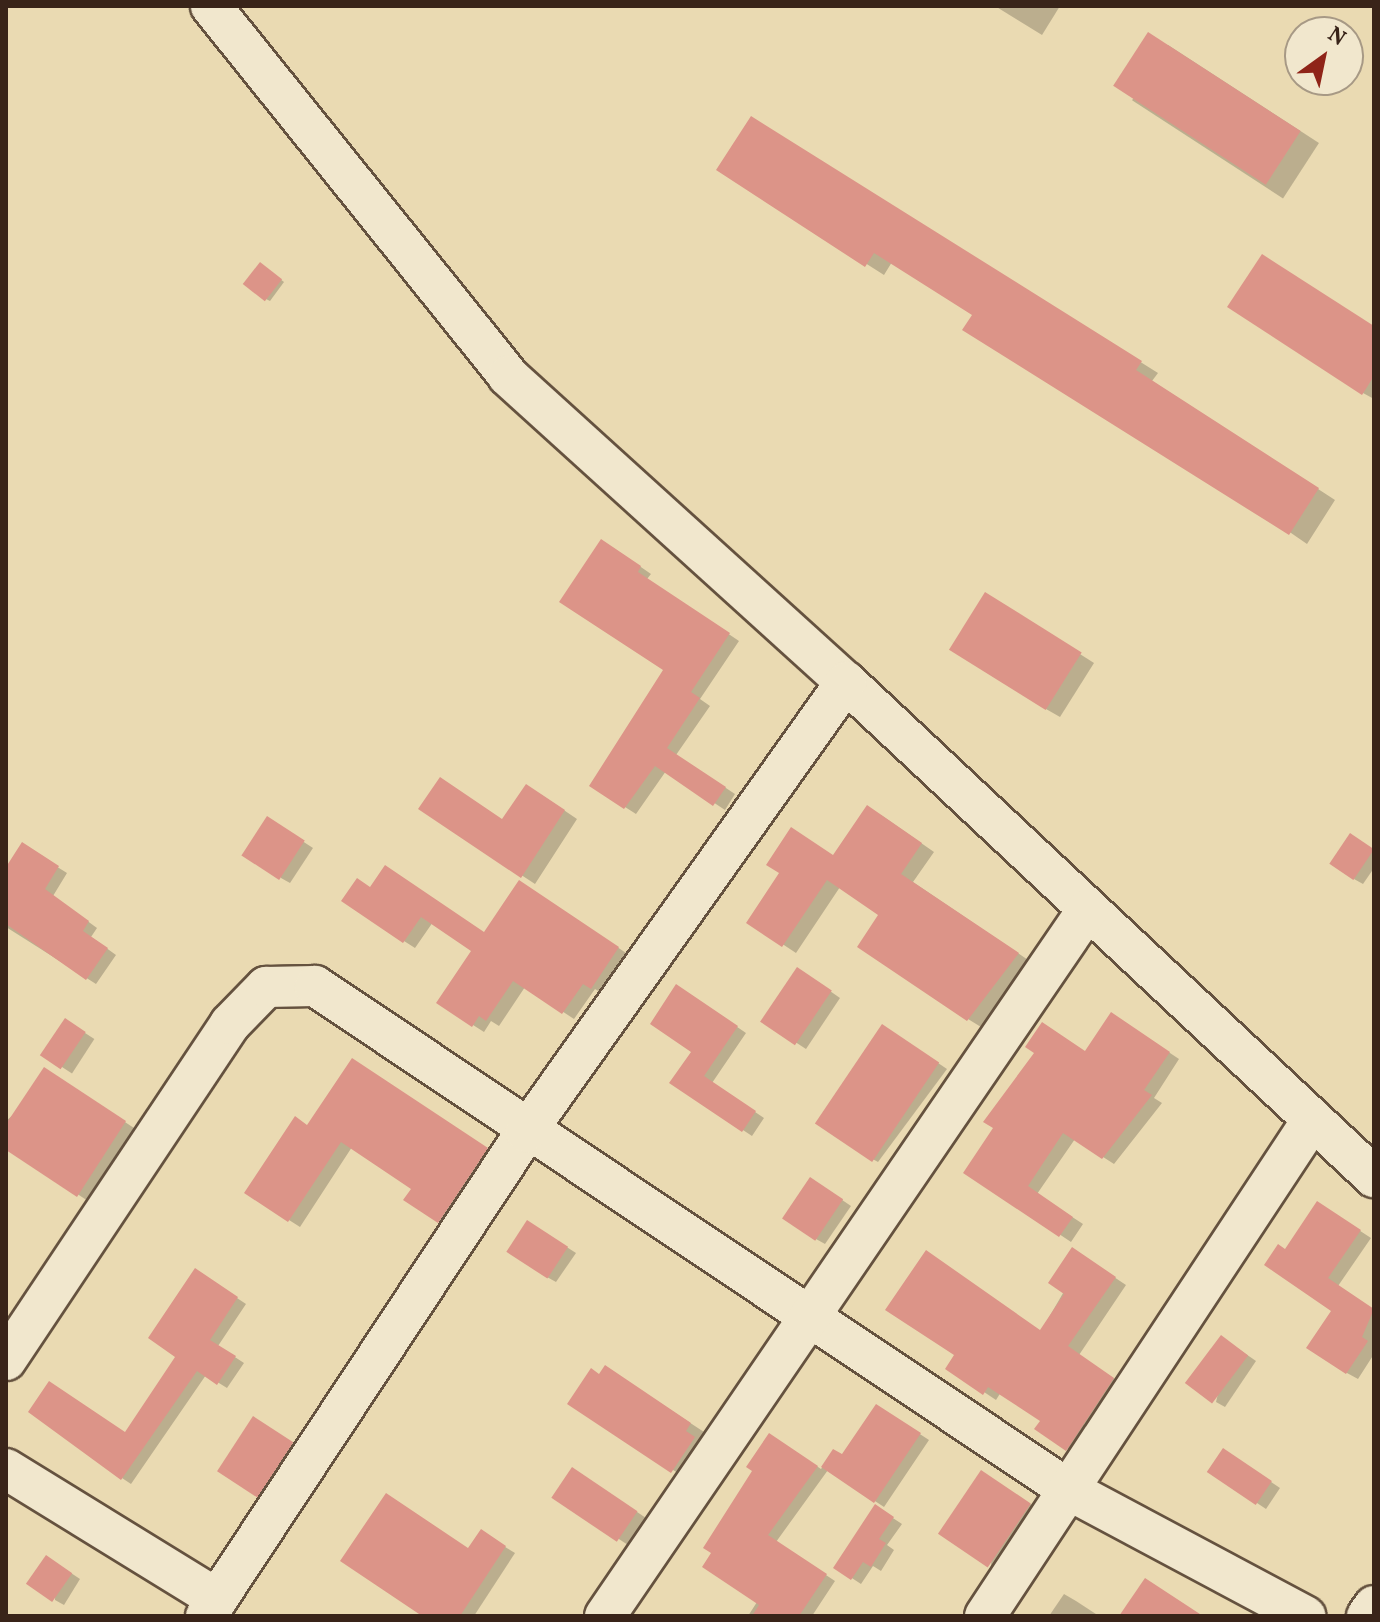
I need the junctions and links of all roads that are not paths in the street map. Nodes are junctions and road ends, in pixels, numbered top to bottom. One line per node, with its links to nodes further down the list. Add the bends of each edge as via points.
1 (211, 6): 2 (street, via 508,376)
2 (846, 682): 3 (street); 5 (street)
3 (1088, 909): 4 (street); 7 (street)
4 (1313, 1119): 6 (street); 10 (street)
5 (526, 1132): 7 (street); 8 (street, via 315,986 266,987 230,1024); 12 (street)
6 (1374, 1177)
7 (812, 1318): 10 (street); 13 (street)
8 (6, 1360)
9 (6, 1469): 12 (street)
10 (1069, 1490): 14 (street); 15 (street)
11 (1374, 1606): 16 (street)
12 (212, 1607)
13 (605, 1616)
14 (985, 1616)
15 (1305, 1616)
16 (1367, 1616)

